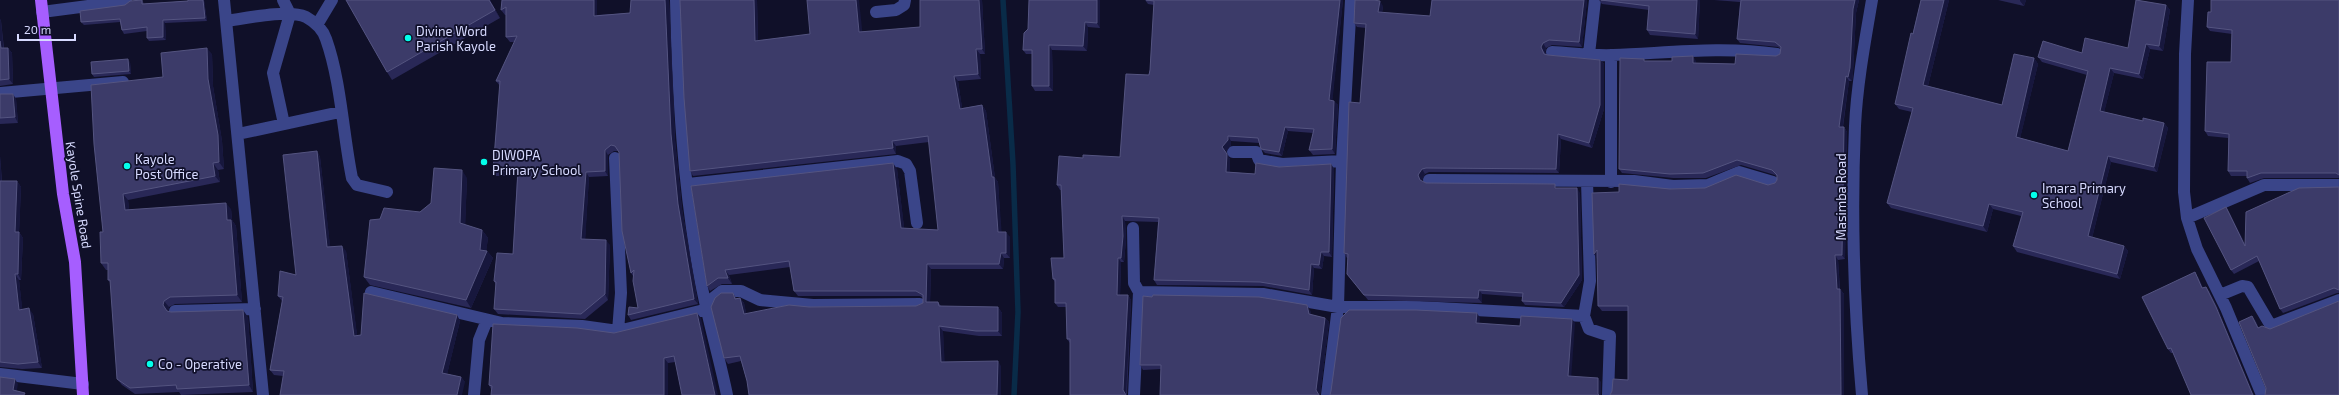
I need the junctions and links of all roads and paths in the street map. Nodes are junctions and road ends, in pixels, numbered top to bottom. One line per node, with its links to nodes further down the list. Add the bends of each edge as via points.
1 (224, 0): 14 (street)
2 (283, 0): 13 (street)
3 (332, 0): 15 (street)
4 (676, 0): 33 (street, via 681,117)
5 (905, 0): 12 (street, via 900,8)
6 (1351, 0): 28 (street)
7 (1595, 0): 17 (street)
8 (1872, 0): 59 (street, Masimba Road, via 1855,125 1856,303)
9 (2188, 0): 36 (street, via 2184,54 2184,192)
10 (126, 2): 11 (street)
11 (41, 6): 21 (main road, Kayole Spine Road)
12 (876, 12)
13 (290, 14): 14 (street); 15 (street, via 305,17); 24 (street, via 273,73)
14 (227, 20): 25 (street)
15 (317, 25): 23 (street, via 326,38)
16 (1552, 52): 17 (street)
17 (1589, 54): 19 (street)
18 (1777, 54): 19 (street, via 1758,51 1686,50)
19 (1611, 55): 31 (street)
20 (134, 80): 21 (street)
21 (51, 90): 22 (street); 52 (main road, Kayole Spine Road, via 63,194 75,262)
22 (0, 93)
23 (340, 112): 24 (street); 35 (street, via 354,182)
24 (284, 124): 25 (street)
25 (238, 134): 45 (street)
26 (1233, 152): 28 (street, via 1256,152 1259,160 1282,164)
27 (615, 158): 50 (street, via 621,293)
28 (1342, 161): 44 (street)
29 (1429, 180): 30 (street)
30 (1587, 181): 31 (street); 48 (street, via 1590,281)
31 (1611, 182): 32 (street, via 1634,181 1673,186 1708,185 1739,172)
32 (1773, 182)
33 (688, 184): 37 (street, via 898,161 906,164 910,171); 46 (street, via 700,278)
34 (2339, 185): 36 (street, via 2264,185)
35 (387, 192)
36 (2187, 218): 41 (street, via 2197,249)
37 (917, 223)
38 (1133, 228): 40 (street, via 1134,283)
39 (371, 292): 49 (street)
40 (1139, 292): 44 (street, via 1263,294); 56 (street)
41 (2220, 295): 42 (street, via 2242,286 2248,287 2271,326); 60 (street)
42 (2339, 300)
43 (920, 304): 46 (street, via 813,305 760,300 741,291 722,291 712,299)
44 (1338, 307): 48 (street, via 1419,307); 57 (street)
45 (255, 309): 47 (street); 53 (street)
46 (708, 309): 50 (street); 55 (street)
47 (175, 311)
48 (1584, 316): 58 (street, via 1589,329 1610,336)
49 (488, 320): 50 (street); 54 (street, via 480,340)
50 (618, 331)
51 (0, 374): 52 (street)
52 (83, 390)
53 (263, 395)
54 (474, 395)
55 (727, 395)
56 (1134, 395)
57 (1327, 395)
58 (1608, 395)
59 (1862, 395)
60 (2262, 395)

